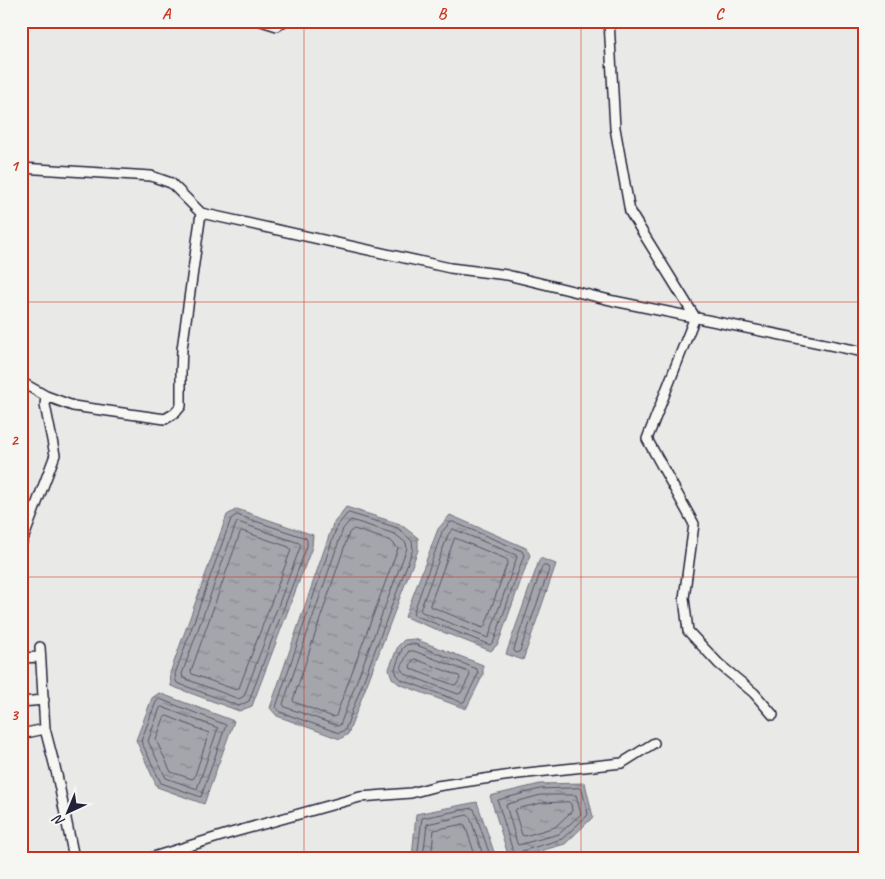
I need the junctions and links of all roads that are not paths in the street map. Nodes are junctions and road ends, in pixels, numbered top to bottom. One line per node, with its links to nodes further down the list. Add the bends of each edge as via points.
1 (261, 21): 2 (street, via 277,26)
2 (284, 21)
3 (610, 21): 6 (street, via 615,128 630,212)
4 (21, 168): 5 (street, via 151,176 171,183)
5 (201, 213): 6 (street, via 450,268 507,275); 9 (street, via 182,349 181,406 165,419 73,406)
6 (695, 317): 7 (street); 16 (street, via 647,439 694,524 684,598 688,631 719,664 754,693)
7 (864, 352)
8 (21, 382): 9 (street)
9 (46, 396): 10 (street, via 55,456)
10 (21, 545)
11 (40, 647): 12 (street)
12 (40, 657): 13 (street); 14 (street)
13 (21, 658)
14 (44, 700): 15 (street); 17 (street)
15 (21, 702)
16 (772, 715)
17 (46, 728): 18 (street); 20 (street)
18 (21, 734)
19 (654, 744): 21 (street, via 622,763 518,774 411,793 360,798 230,832)
20 (74, 858)
21 (150, 858)

